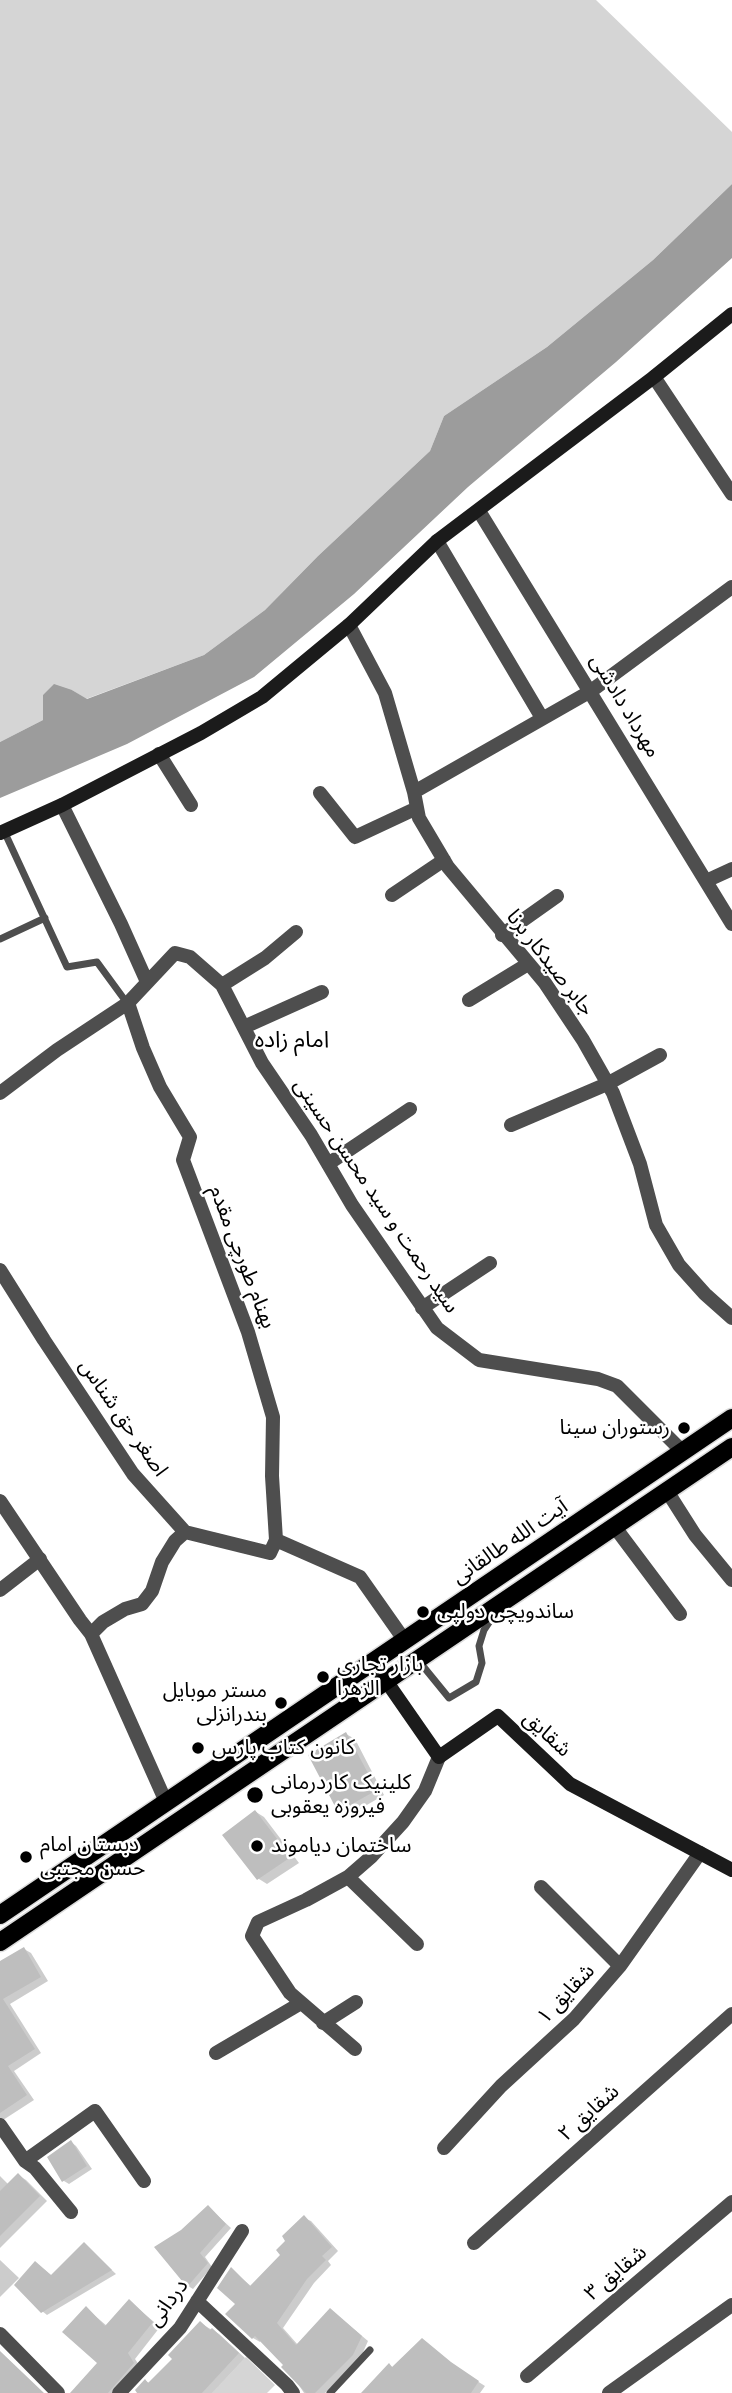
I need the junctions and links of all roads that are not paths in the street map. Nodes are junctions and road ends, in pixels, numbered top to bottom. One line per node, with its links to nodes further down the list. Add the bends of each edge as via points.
1 (732, 314): 2 (street)
2 (654, 377): 3 (street); 4 (street)
3 (732, 494)
4 (479, 511): 5 (street); 8 (street, مهرداد دادشی)
5 (436, 541): 7 (street); 9 (street)
6 (732, 587): 8 (street)
7 (349, 625): 10 (street, via 262,697); 11 (street, جابر صیدکار برنا, via 385,693)
8 (591, 691): 9 (street); 19 (street, مهرداد دادشی)
9 (542, 718): 11 (street)
10 (159, 754): 13 (street); 14 (street)
11 (414, 792): 15 (street, جابر صیدکار برنا)
12 (320, 793): 15 (street, via 355,837)
13 (62, 805): 16 (street); 28 (street)
14 (191, 805)
15 (417, 808): 17 (street, جابر صیدکار برنا)
16 (2, 832): 22 (lane)
17 (444, 860): 20 (street); 25 (street, جابر صیدکار برنا)
18 (732, 869): 19 (street)
19 (706, 881): 23 (street, مهرداد دادشی)
20 (392, 895)
21 (557, 896): 25 (street)
22 (45, 918): 26 (lane); 32 (lane, via 67,967 97,961)
23 (732, 924)
24 (296, 932): 29 (street)
25 (502, 934): 27 (street, جابر صیدکار برنا)
26 (0, 939)
27 (528, 964): 31 (street); 35 (street, جابر صیدکار برنا, via 545,983)
28 (147, 982): 29 (street, سید رحمت و سید محسن حسینی, via 175,953 190,957); 32 (street, سید رحمت و سید محسن حسینی)
29 (222, 985): 33 (street, سید رحمت و سید محسن حسینی)
30 (322, 992): 33 (street)
31 (470, 1000)
32 (128, 1003): 36 (street, سید رحمت و سید محسن حسینی); 51 (street, بهنام طورچی مقدم, via 160,1087 190,1137 183,1160 248,1332 273,1417)
33 (244, 1027): 39 (street, سید رحمت و سید محسن حسینی)
34 (660, 1055): 35 (street)
35 (607, 1084): 38 (street); 43 (street, جابر صیدکار برنا, via 640,1164 656,1225 679,1265)
36 (0, 1093)
37 (410, 1108): 39 (street)
38 (511, 1125)
39 (328, 1164): 42 (street, سید رحمت و سید محسن حسینی)
40 (490, 1263): 42 (street)
41 (0, 1270): 50 (street, اصغر حق شناس, via 133,1474)
42 (422, 1308): 46 (street, سید رحمت و سید محسن حسینی, via 437,1328 479,1360 598,1379 617,1387)
43 (732, 1318)
44 (732, 1418): 46 (main road, آیت الله طالقانی)
45 (732, 1447): 47 (main road)
46 (683, 1452): 58 (main road, آیت الله طالقانی)
47 (667, 1491): 49 (main road); 53 (street)
48 (0, 1500): 52 (street)
49 (614, 1526): 55 (main road); 56 (street)
50 (185, 1532): 51 (street, via 270,1553); 57 (street, via 162,1562 142,1604 125,1609)
51 (275, 1540): 58 (street, via 360,1577)
52 (40, 1559): 54 (street); 57 (street)
53 (732, 1580)
54 (0, 1590)
55 (498, 1605): 59 (main road); 59 (lane, via 479,1646 482,1663 476,1682 449,1698)
56 (680, 1614)
57 (91, 1634): 63 (street)
58 (405, 1641): 59 (main road); 60 (main road, آیت الله طالقانی)
59 (418, 1659): 61 (main road)
60 (373, 1662): 61 (street); 63 (main road, آیت الله طالقانی)
61 (386, 1681): 62 (street); 69 (main road)
62 (439, 1757): 64 (street, شقایق, via 498,1716 570,1784); 66 (street, via 425,1791 403,1822)
63 (166, 1802): 68 (main road, آیت الله طالقانی)
64 (700, 1853): 65 (street, شقایق); 71 (street, شقایق ۱)
65 (732, 1870)
66 (348, 1877): 70 (street); 73 (street, via 258,1922 252,1936)
67 (541, 1887): 71 (street)
68 (0, 1915)
69 (0, 1942)
70 (417, 1944)
71 (620, 1966): 79 (street, شقایق ۱, via 574,2019 501,2086)
72 (356, 2002): 75 (street)
73 (301, 2003): 75 (street); 77 (street)
74 (732, 2014): 85 (street, شقایق ۲)
75 (323, 2023): 76 (street)
76 (355, 2049)
77 (216, 2053)
78 (0, 2125): 80 (street)
79 (444, 2148)
80 (25, 2161): 81 (street, via 95,2111); 83 (street)
81 (144, 2181)
82 (732, 2202): 90 (street, شقایق ۳)
83 (71, 2212)
84 (242, 2231): 86 (street, دردانی)
85 (474, 2243)
86 (197, 2301): 91 (street); 94 (street, دردانی, via 180,2328)
87 (732, 2305): 92 (street)
88 (0, 2334): 93 (street)
89 (370, 2350): 95 (lane)
90 (527, 2376)
91 (287, 2390)
92 (613, 2392)
93 (58, 2393)
94 (119, 2393)
95 (330, 2393)

